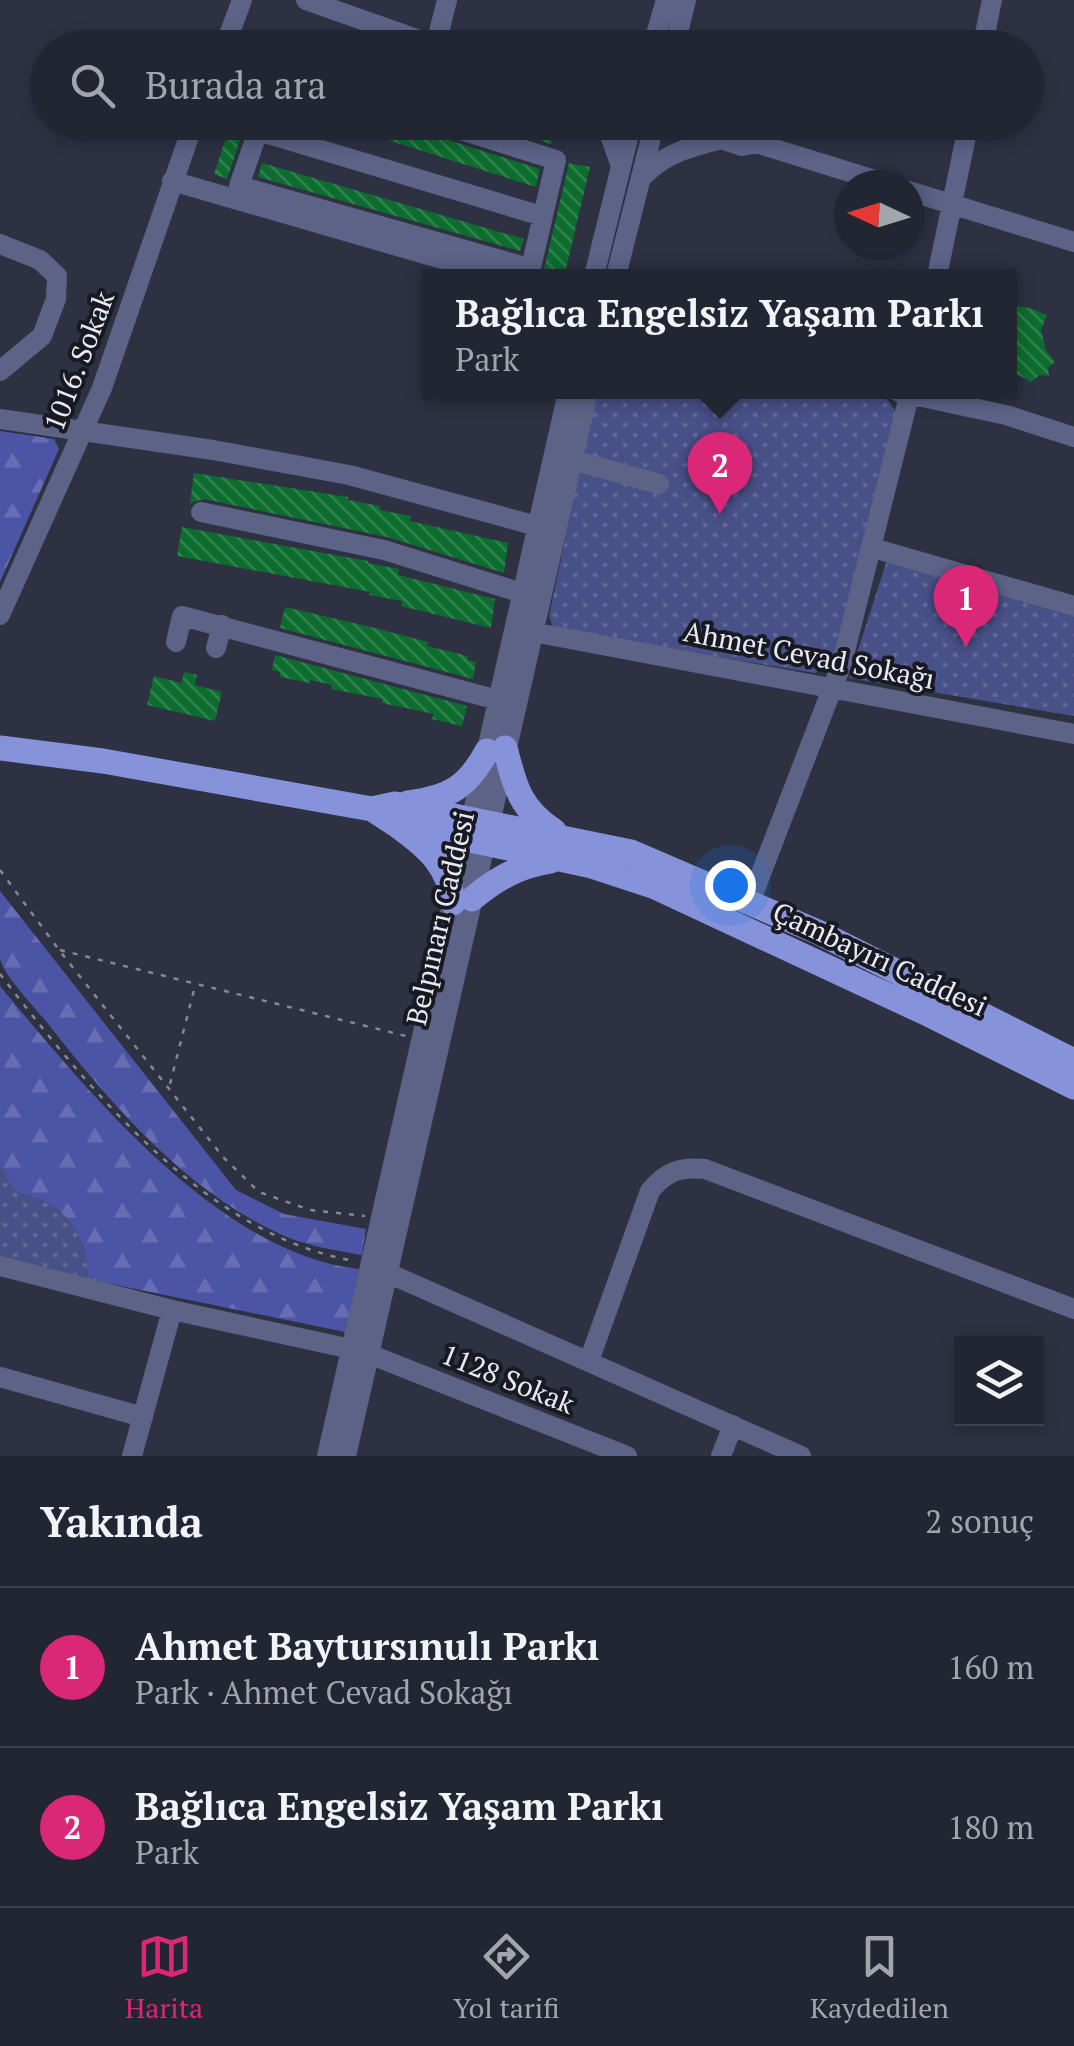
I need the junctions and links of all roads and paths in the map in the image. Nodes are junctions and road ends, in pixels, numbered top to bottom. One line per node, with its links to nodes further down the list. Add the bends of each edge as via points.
1 (242, 0): 7 (street)
2 (306, 0): 8 (street)
3 (447, 0): 9 (street)
4 (666, 0): 10 (street)
5 (686, 0): 11 (street)
6 (992, 0): 12 (street)
7 (231, 30)
8 (393, 30)
9 (442, 30)
10 (660, 30)
11 (667, 30)
12 (986, 30)
13 (187, 140): 26 (street, 1016. Sokak)
14 (256, 140): 33 (street, via 240,186)
15 (301, 140): 29 (street)
16 (493, 140): 29 (street, via 556,160)
17 (611, 140): 23 (street)
18 (628, 140): 23 (street)
19 (651, 140): 25 (street)
20 (698, 140): 25 (street)
21 (735, 140): 24 (street)
22 (966, 140): 28 (street)
23 (621, 167): 35 (street)
24 (843, 170)
25 (641, 178): 36 (street)
26 (172, 181): 32 (street); 45 (street, 1016. Sokak)
27 (924, 195): 28 (street)
28 (954, 204): 30 (street); 37 (street)
29 (542, 216): 34 (street)
30 (1074, 242)
31 (0, 244): 38 (street, via 40,260 58,276 42,336 32,347)
32 (478, 269)
33 (518, 269)
34 (529, 269)
35 (596, 269)
36 (618, 269)
37 (940, 269)
38 (9, 352): 39 (street)
39 (0, 371)
40 (566, 399): 50 (street, Belpınarı Caddesi)
41 (586, 399): 47 (street, Belpınarı Caddesi)
42 (905, 399): 51 (street)
43 (936, 399): 46 (street)
44 (0, 419): 45 (street)
45 (82, 433): 50 (street, via 349,475); 54 (street, 1016. Sokak)
46 (1074, 436)
47 (572, 460): 48 (street); 56 (street, Belpınarı Caddesi)
48 (659, 484)
49 (201, 512): 52 (street, via 384,550)
50 (537, 526): 52 (street, Belpınarı Caddesi)
51 (873, 548): 53 (street); 59 (street)
52 (522, 593): 60 (street, Belpınarı Caddesi)
53 (1074, 606)
54 (0, 614)
55 (222, 626): 57 (street, via 182,616); 58 (street); 60 (street)
56 (533, 632): 59 (street, Ahmet Cevad Sokağı); 63 (street, Belpınarı Caddesi)
57 (176, 642)
58 (216, 648)
59 (834, 688): 61 (street, Ahmet Cevad Sokağı); 69 (street)
60 (498, 700): 63 (street, Belpınarı Caddesi)
61 (1074, 734)
62 (0, 748): 64 (main road, Çambayırı Caddesi)
63 (496, 749): 64 (main road, via 461,787); 65 (street, Belpınarı Caddesi); 66 (main road, via 534,818)
64 (387, 812): 65 (main road, Çambayırı Caddesi); 68 (main road, via 437,859)
65 (479, 831): 66 (main road, Çambayırı Caddesi); 68 (street, Belpınarı Caddesi)
66 (562, 848): 68 (main road); 69 (main road, Çambayırı Caddesi, via 631,852); 76 (main road, Çambayırı Caddesi)
67 (0, 870): 70 (path)
68 (463, 901): 73 (street, Belpınarı Caddesi); 78 (street, Belpınarı Caddesi)
69 (750, 902): 74 (main road, Çambayırı Caddesi)
70 (59, 950): 72 (path); 75 (path)
71 (0, 974): 78 (path, via 128,1124 221,1204 288,1244)
72 (196, 984): 73 (path); 75 (path)
73 (422, 1040): 77 (street, Belpınarı Caddesi)
74 (1074, 1061)
75 (169, 1086): 77 (path, via 259,1192 310,1210)
76 (1074, 1087)
77 (382, 1217): 78 (street, Belpınarı Caddesi)
78 (379, 1269): 82 (street, Belpınarı Caddesi); 83 (street)
79 (2, 1273): 81 (street, 1128 Sokak)
80 (1074, 1309): 83 (street, via 705,1168 676,1169 650,1191)
81 (172, 1310): 82 (street, 1128 Sokak); 85 (street)
82 (360, 1351): 88 (street, Belpınarı Caddesi); 89 (street, Belpınarı Caddesi); 90 (street, 1128 Sokak)
83 (589, 1361): 86 (street)
84 (0, 1377): 85 (street)
85 (142, 1418): 87 (street)
86 (733, 1426): 91 (street); 92 (street)
87 (132, 1456)
88 (327, 1456)
89 (346, 1456)
90 (627, 1456)
91 (721, 1456)
92 (800, 1456)

